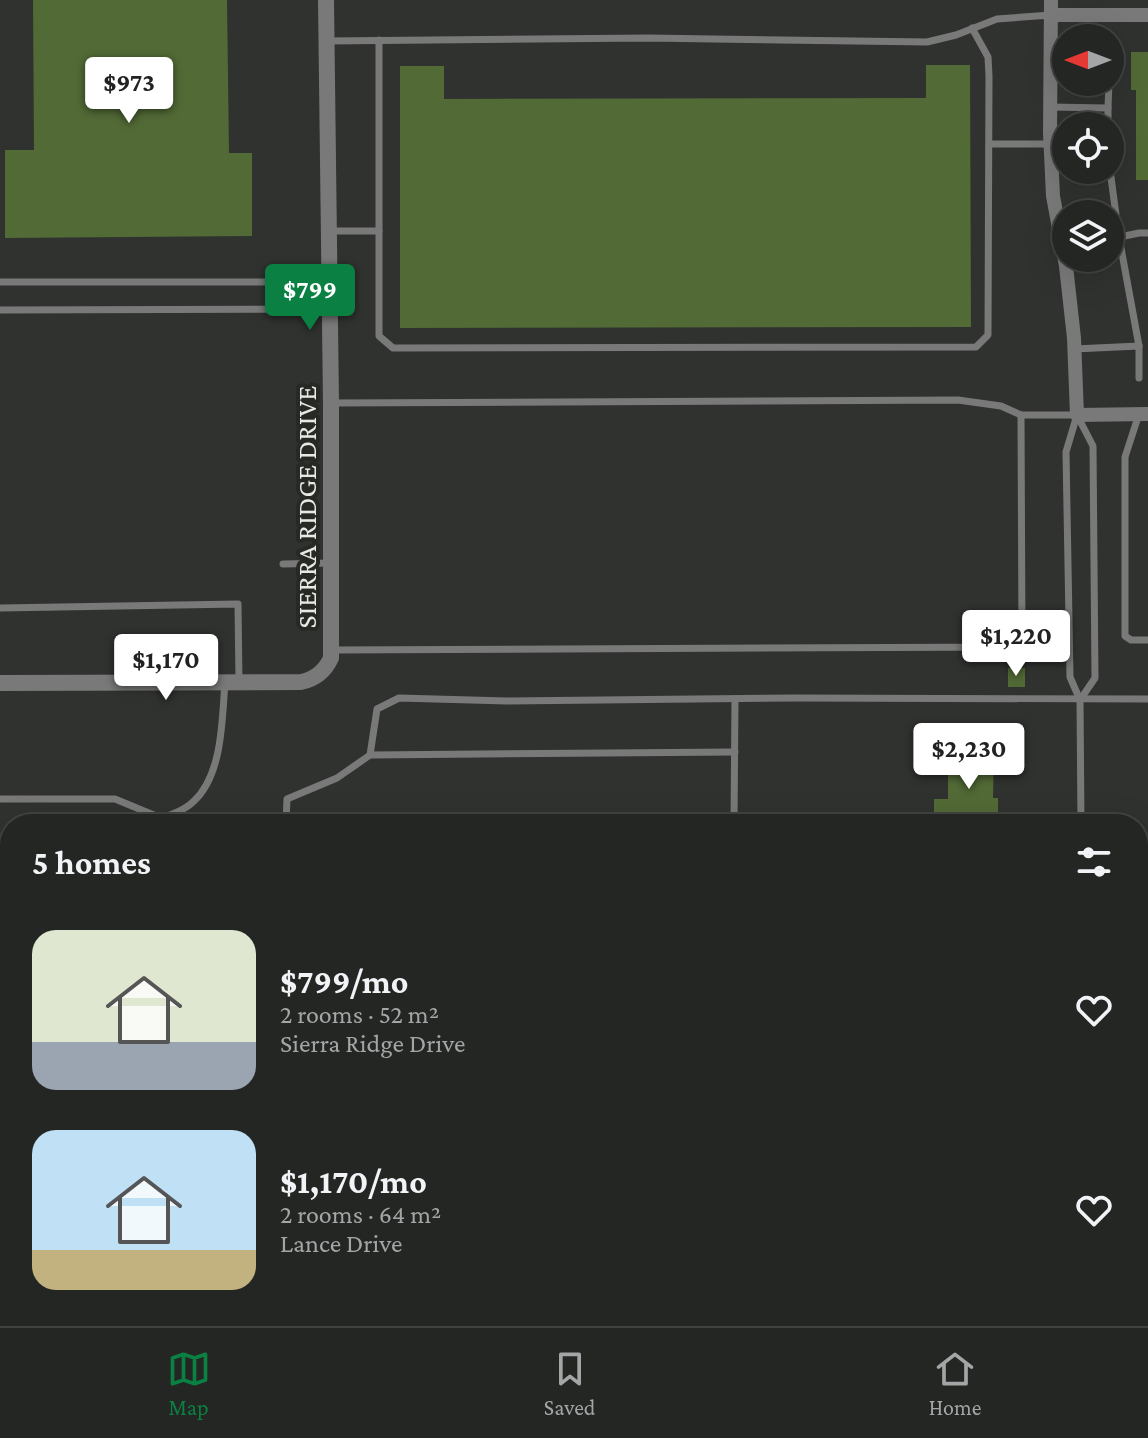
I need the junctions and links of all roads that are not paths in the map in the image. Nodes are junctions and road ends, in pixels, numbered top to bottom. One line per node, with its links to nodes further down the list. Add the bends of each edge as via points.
1 (326, 0): 6 (street, SIERRA RIDGE DRIVE)
2 (1051, 8): 3 (street); 4 (lane); 8 (street)
3 (1148, 15)
4 (972, 28): 5 (lane, via 927,42); 11 (lane, via 988,57)
5 (379, 40): 6 (lane); 15 (lane)
6 (327, 41): 14 (street, SIERRA RIDGE DRIVE)
7 (1108, 96): 9 (lane)
8 (1050, 107): 9 (lane); 12 (street)
9 (1108, 108): 10 (lane)
10 (1108, 112)
11 (989, 144): 12 (lane); 15 (lane, via 988,335 976,347 393,348 379,336)
12 (1050, 144): 13 (street)
13 (1054, 200)
14 (329, 231): 15 (lane); 21 (street, SIERRA RIDGE DRIVE)
15 (379, 231)
16 (1148, 233): 17 (lane)
17 (1124, 236)
18 (1124, 264): 24 (lane)
19 (1066, 272): 25 (street)
20 (0, 282): 21 (lane)
21 (330, 282): 22 (street, SIERRA RIDGE DRIVE)
22 (330, 309): 23 (lane); 27 (street, SIERRA RIDGE DRIVE)
23 (0, 310)
24 (1139, 346): 25 (lane); 26 (lane)
25 (1074, 349): 30 (street)
26 (1139, 378)
27 (331, 403): 29 (lane, via 958,400 1001,406); 31 (street, SIERRA RIDGE DRIVE)
28 (1143, 414): 30 (street); 34 (lane, via 1125,457 1125,636)
29 (1021, 415): 30 (lane); 35 (lane, via 1022,642 1016,647)
30 (1077, 415): 40 (lane, via 1066,452 1070,677); 40 (lane, via 1093,446 1095,678)
31 (332, 563): 32 (lane); 35 (street, SIERRA RIDGE DRIVE)
32 (283, 564)
33 (0, 608): 36 (lane, via 238,604)
34 (1148, 640)
35 (333, 650): 36 (street, SIERRA RIDGE DRIVE, via 328,665 311,680)
36 (232, 682): 37 (street); 45 (lane, via 206,786)
37 (0, 683)
38 (735, 699): 40 (lane); 41 (lane); 42 (lane, via 399,698 377,709)
39 (1148, 699): 40 (lane)
40 (1080, 700): 48 (lane)
41 (735, 752): 42 (lane); 47 (lane)
42 (370, 755): 46 (lane, via 337,778 287,799)
43 (0, 799): 44 (lane, via 115,799)
44 (146, 814)
45 (174, 814)
46 (286, 814)
47 (734, 814)
48 (1081, 814)

